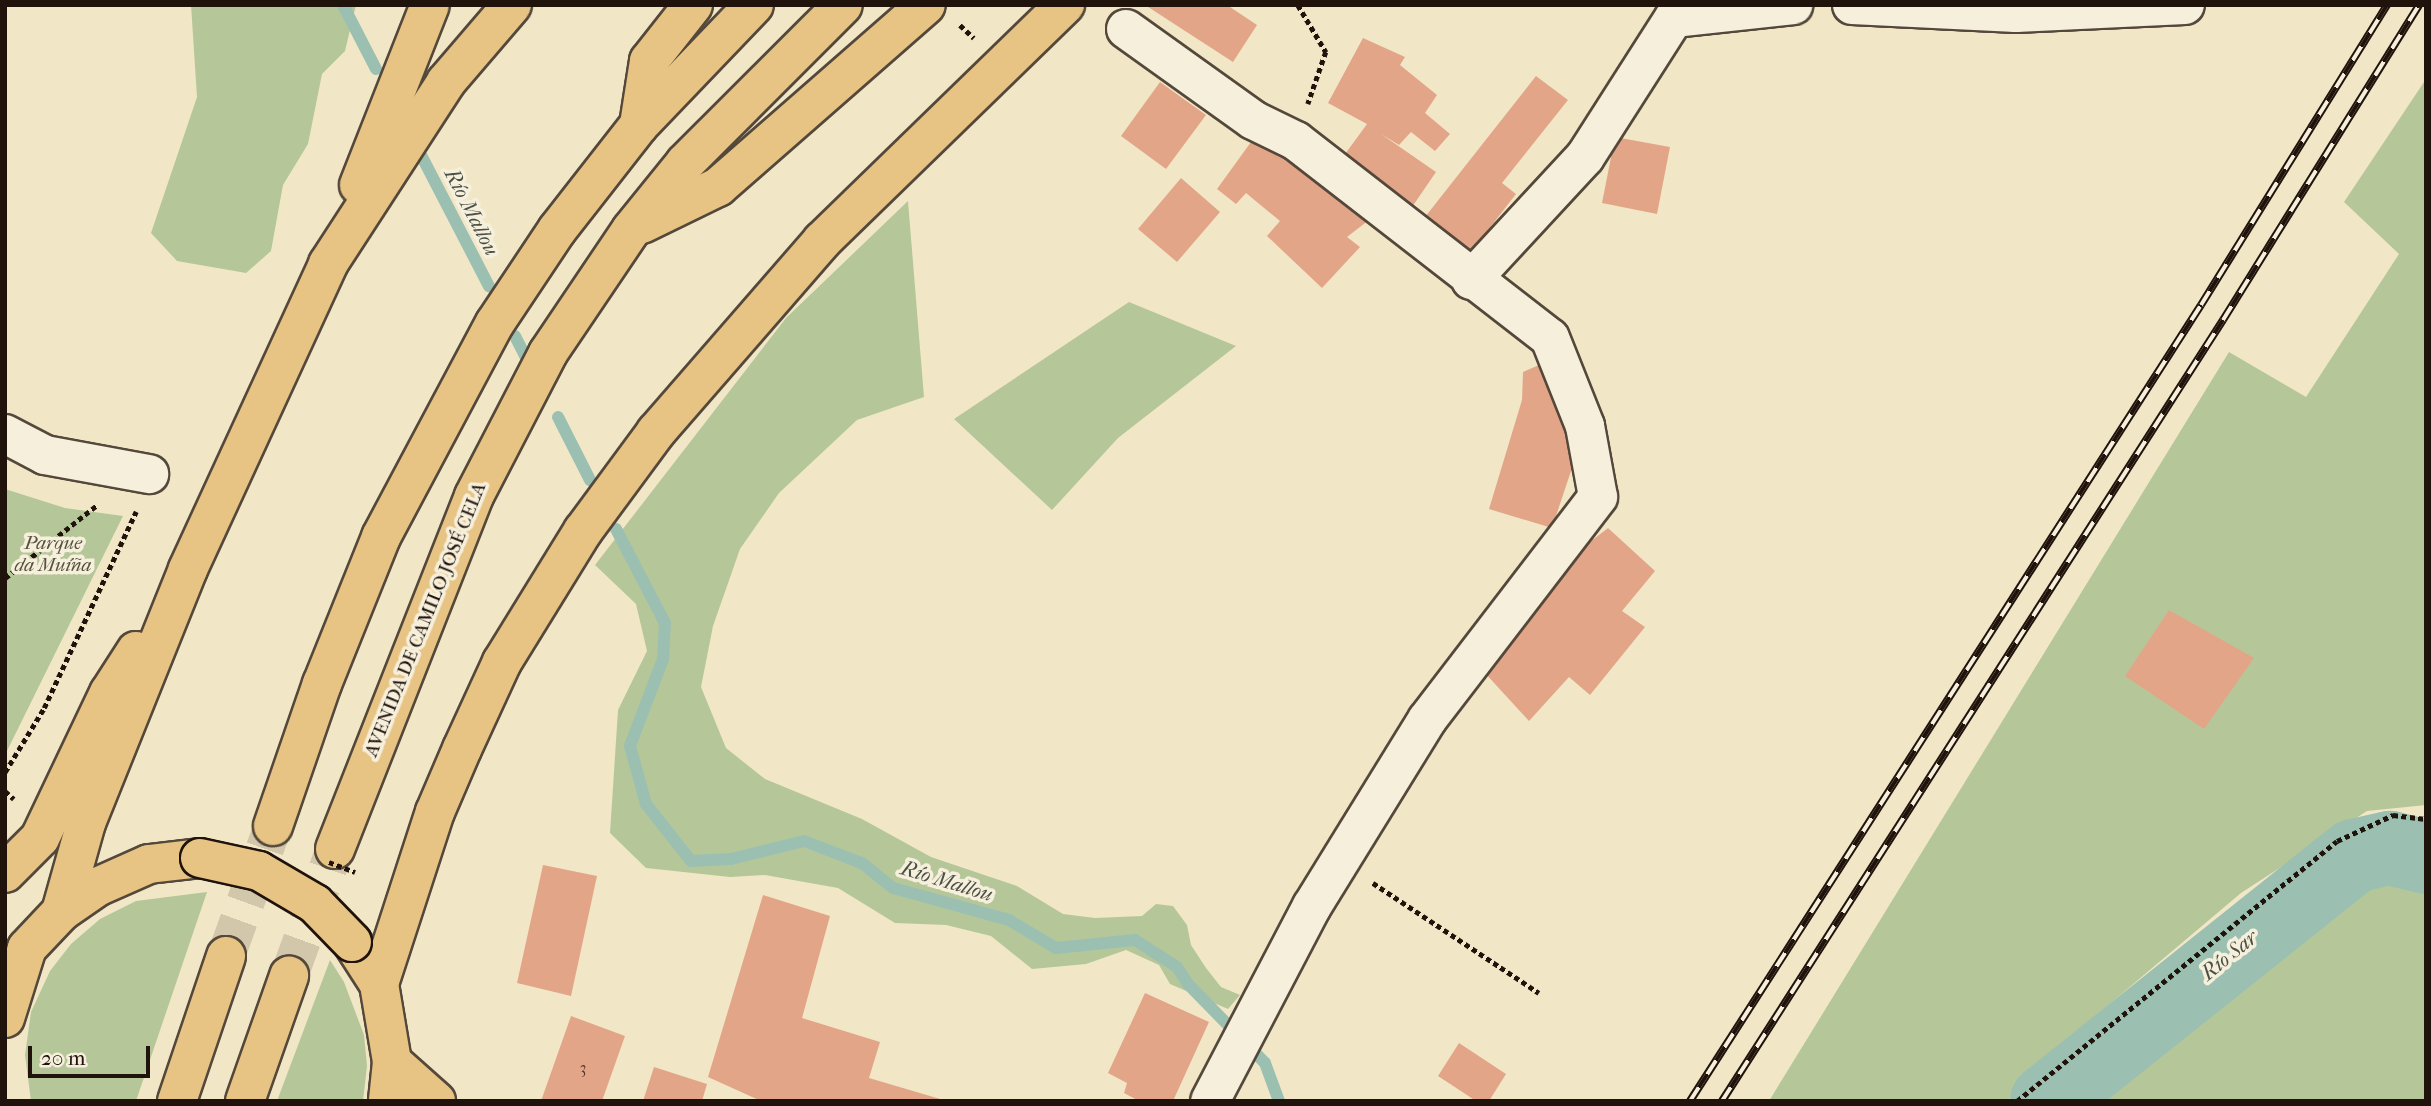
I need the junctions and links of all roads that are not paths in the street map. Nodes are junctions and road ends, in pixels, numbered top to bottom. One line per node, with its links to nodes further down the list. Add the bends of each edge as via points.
1 (430, 5): 14 (main road)
2 (512, 5): 14 (main road, via 446,82)
3 (693, 5): 12 (main road, via 649,61)
4 (754, 5): 12 (main road)
5 (842, 5): 13 (main road, AVENIDA DE CAMILO JOSÉ CELA, via 685,163)
6 (926, 5): 13 (main road, via 718,187)
7 (1065, 5): 26 (main road, via 821,241 656,432 583,531 502,662 467,736 435,812)
8 (1793, 5): 15 (street, via 1674,18 1585,157)
9 (1852, 5): 10 (street, via 2016,13)
10 (2185, 5)
11 (1126, 29): 15 (street, via 1253,120 1296,141)
12 (639, 125): 19 (main road, via 557,230 443,414 381,537 347,618)
13 (631, 230): 20 (main road, AVENIDA DE CAMILO JOSÉ CELA, via 548,353 474,496)
14 (328, 264): 18 (main road)
15 (1471, 280): 33 (street, via 1550,338 1585,426 1598,497 1427,720 1340,861)
16 (5, 434): 17 (street, via 45,455)
17 (149, 474)
18 (188, 569): 21 (main road, via 109,693 40,838); 22 (main road, via 86,823)
19 (273, 826)
20 (335, 849)
21 (5, 873)
22 (61, 912): 23 (main road); 26 (main road, bridge, via 97,887 149,864 200,858 259,871 315,904 352,942)
23 (16, 949): 27 (main road)
24 (226, 956): 29 (main road)
25 (289, 976): 30 (main road)
26 (379, 984): 28 (main road)
27 (5, 1018)
28 (393, 1062): 31 (main road); 32 (main road)
29 (177, 1101)
30 (245, 1101)
31 (388, 1101)
32 (436, 1101)
33 (1210, 1101)

